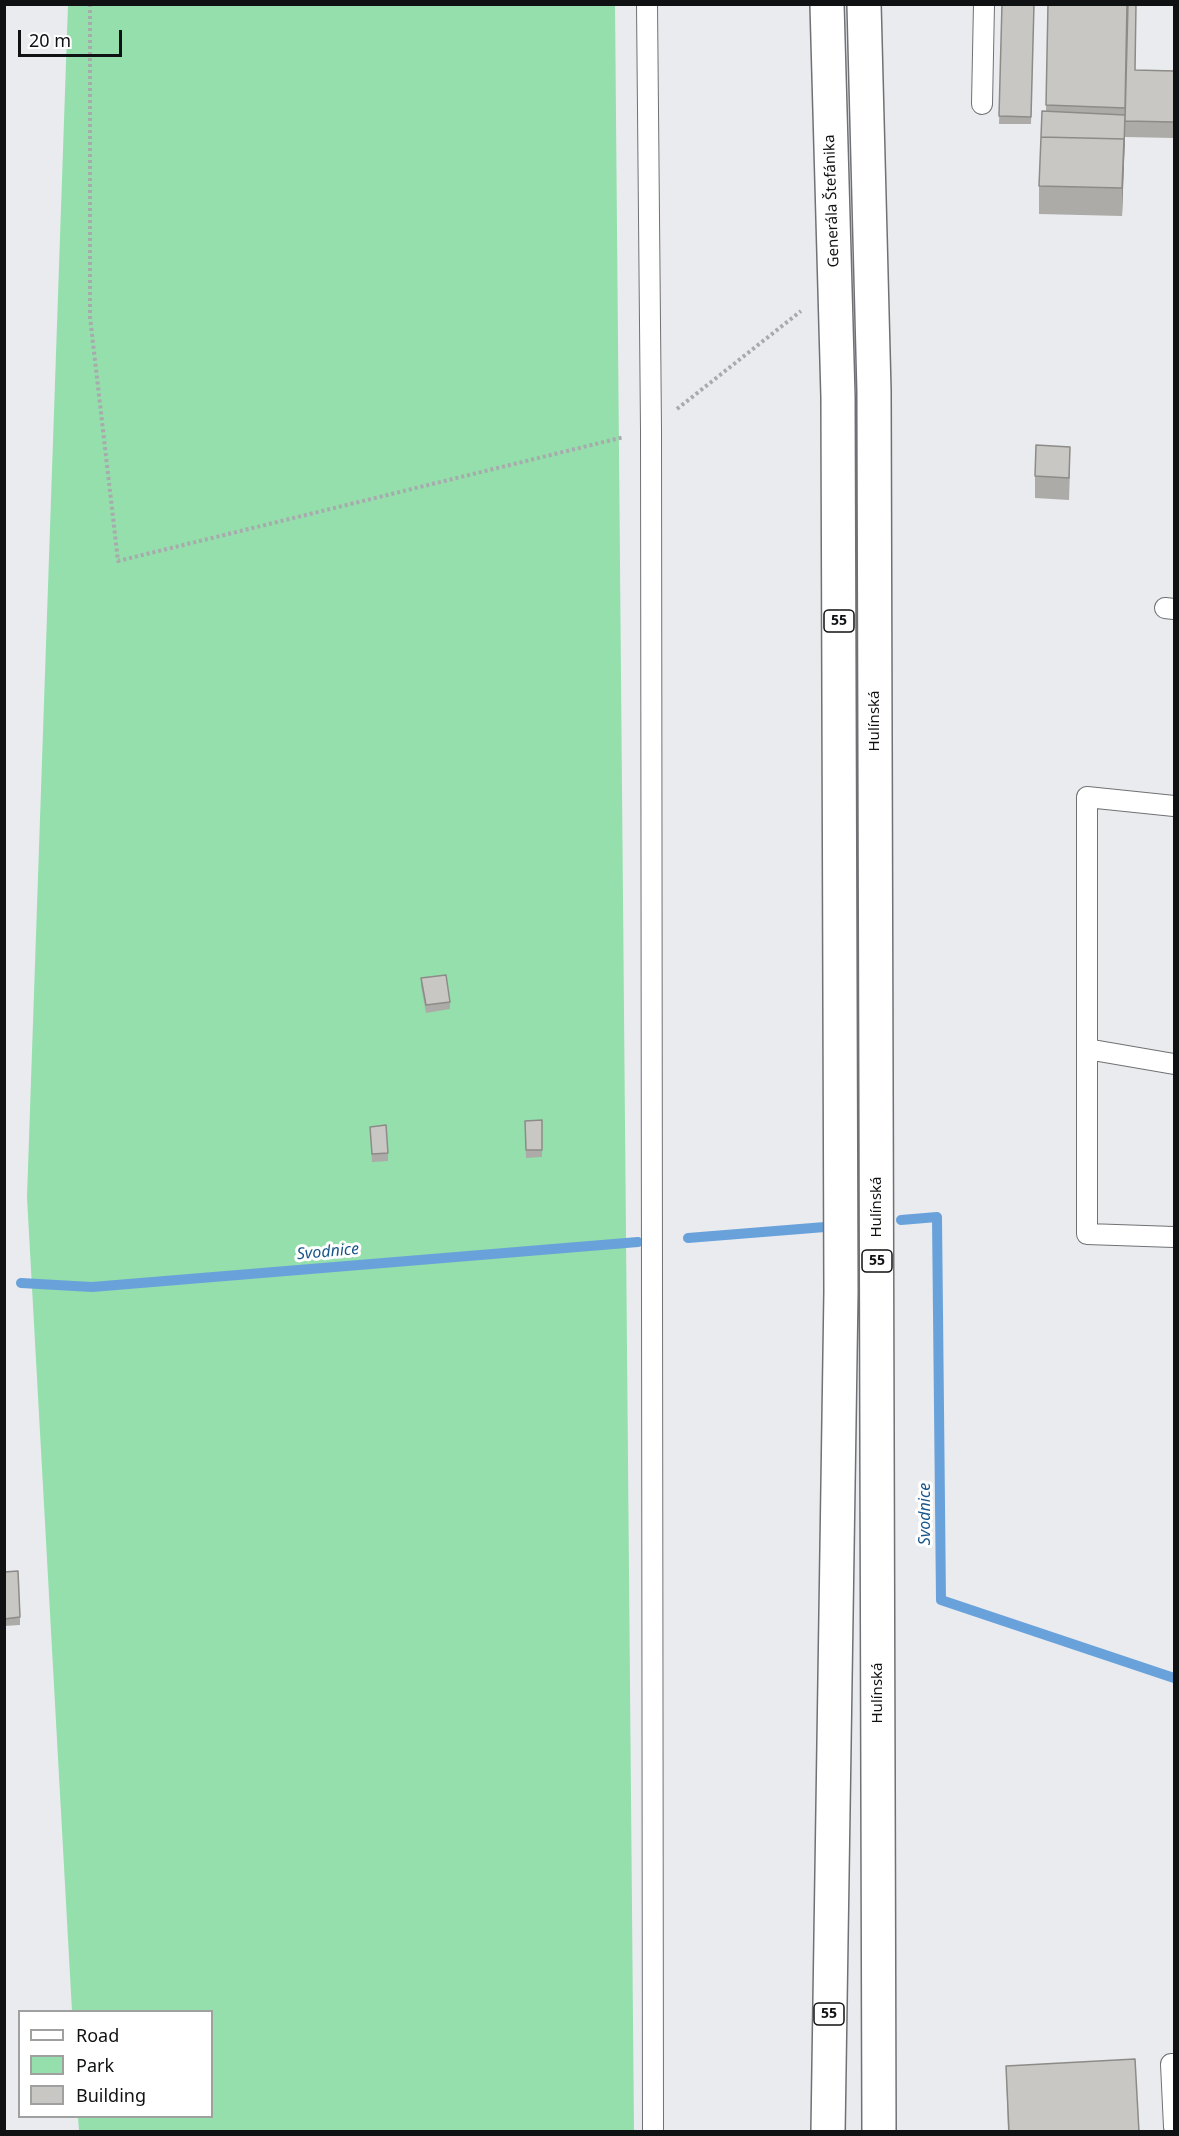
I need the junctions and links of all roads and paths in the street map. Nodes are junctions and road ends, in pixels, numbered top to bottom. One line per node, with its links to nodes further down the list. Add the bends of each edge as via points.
1 (90, 4): 8 (path, via 90,317 118,561)
2 (647, 4): 8 (lane)
3 (827, 4): 16 (main road, Generála Štefánika / 55, via 838,397 841,1291)
4 (864, 4): 17 (main road, Hulínská / 55, via 874,391)
5 (984, 4): 6 (lane)
6 (982, 104)
7 (806, 307): 8 (path)
8 (651, 430): 15 (lane)
9 (1174, 806): 10 (lane, via 1087,797)
10 (1087, 1048): 11 (lane); 12 (lane, via 1087,1234)
11 (1174, 1064)
12 (1174, 1237)
13 (1174, 2064): 14 (lane)
14 (1174, 2127)
15 (653, 2132)
16 (828, 2132)
17 (879, 2132)

